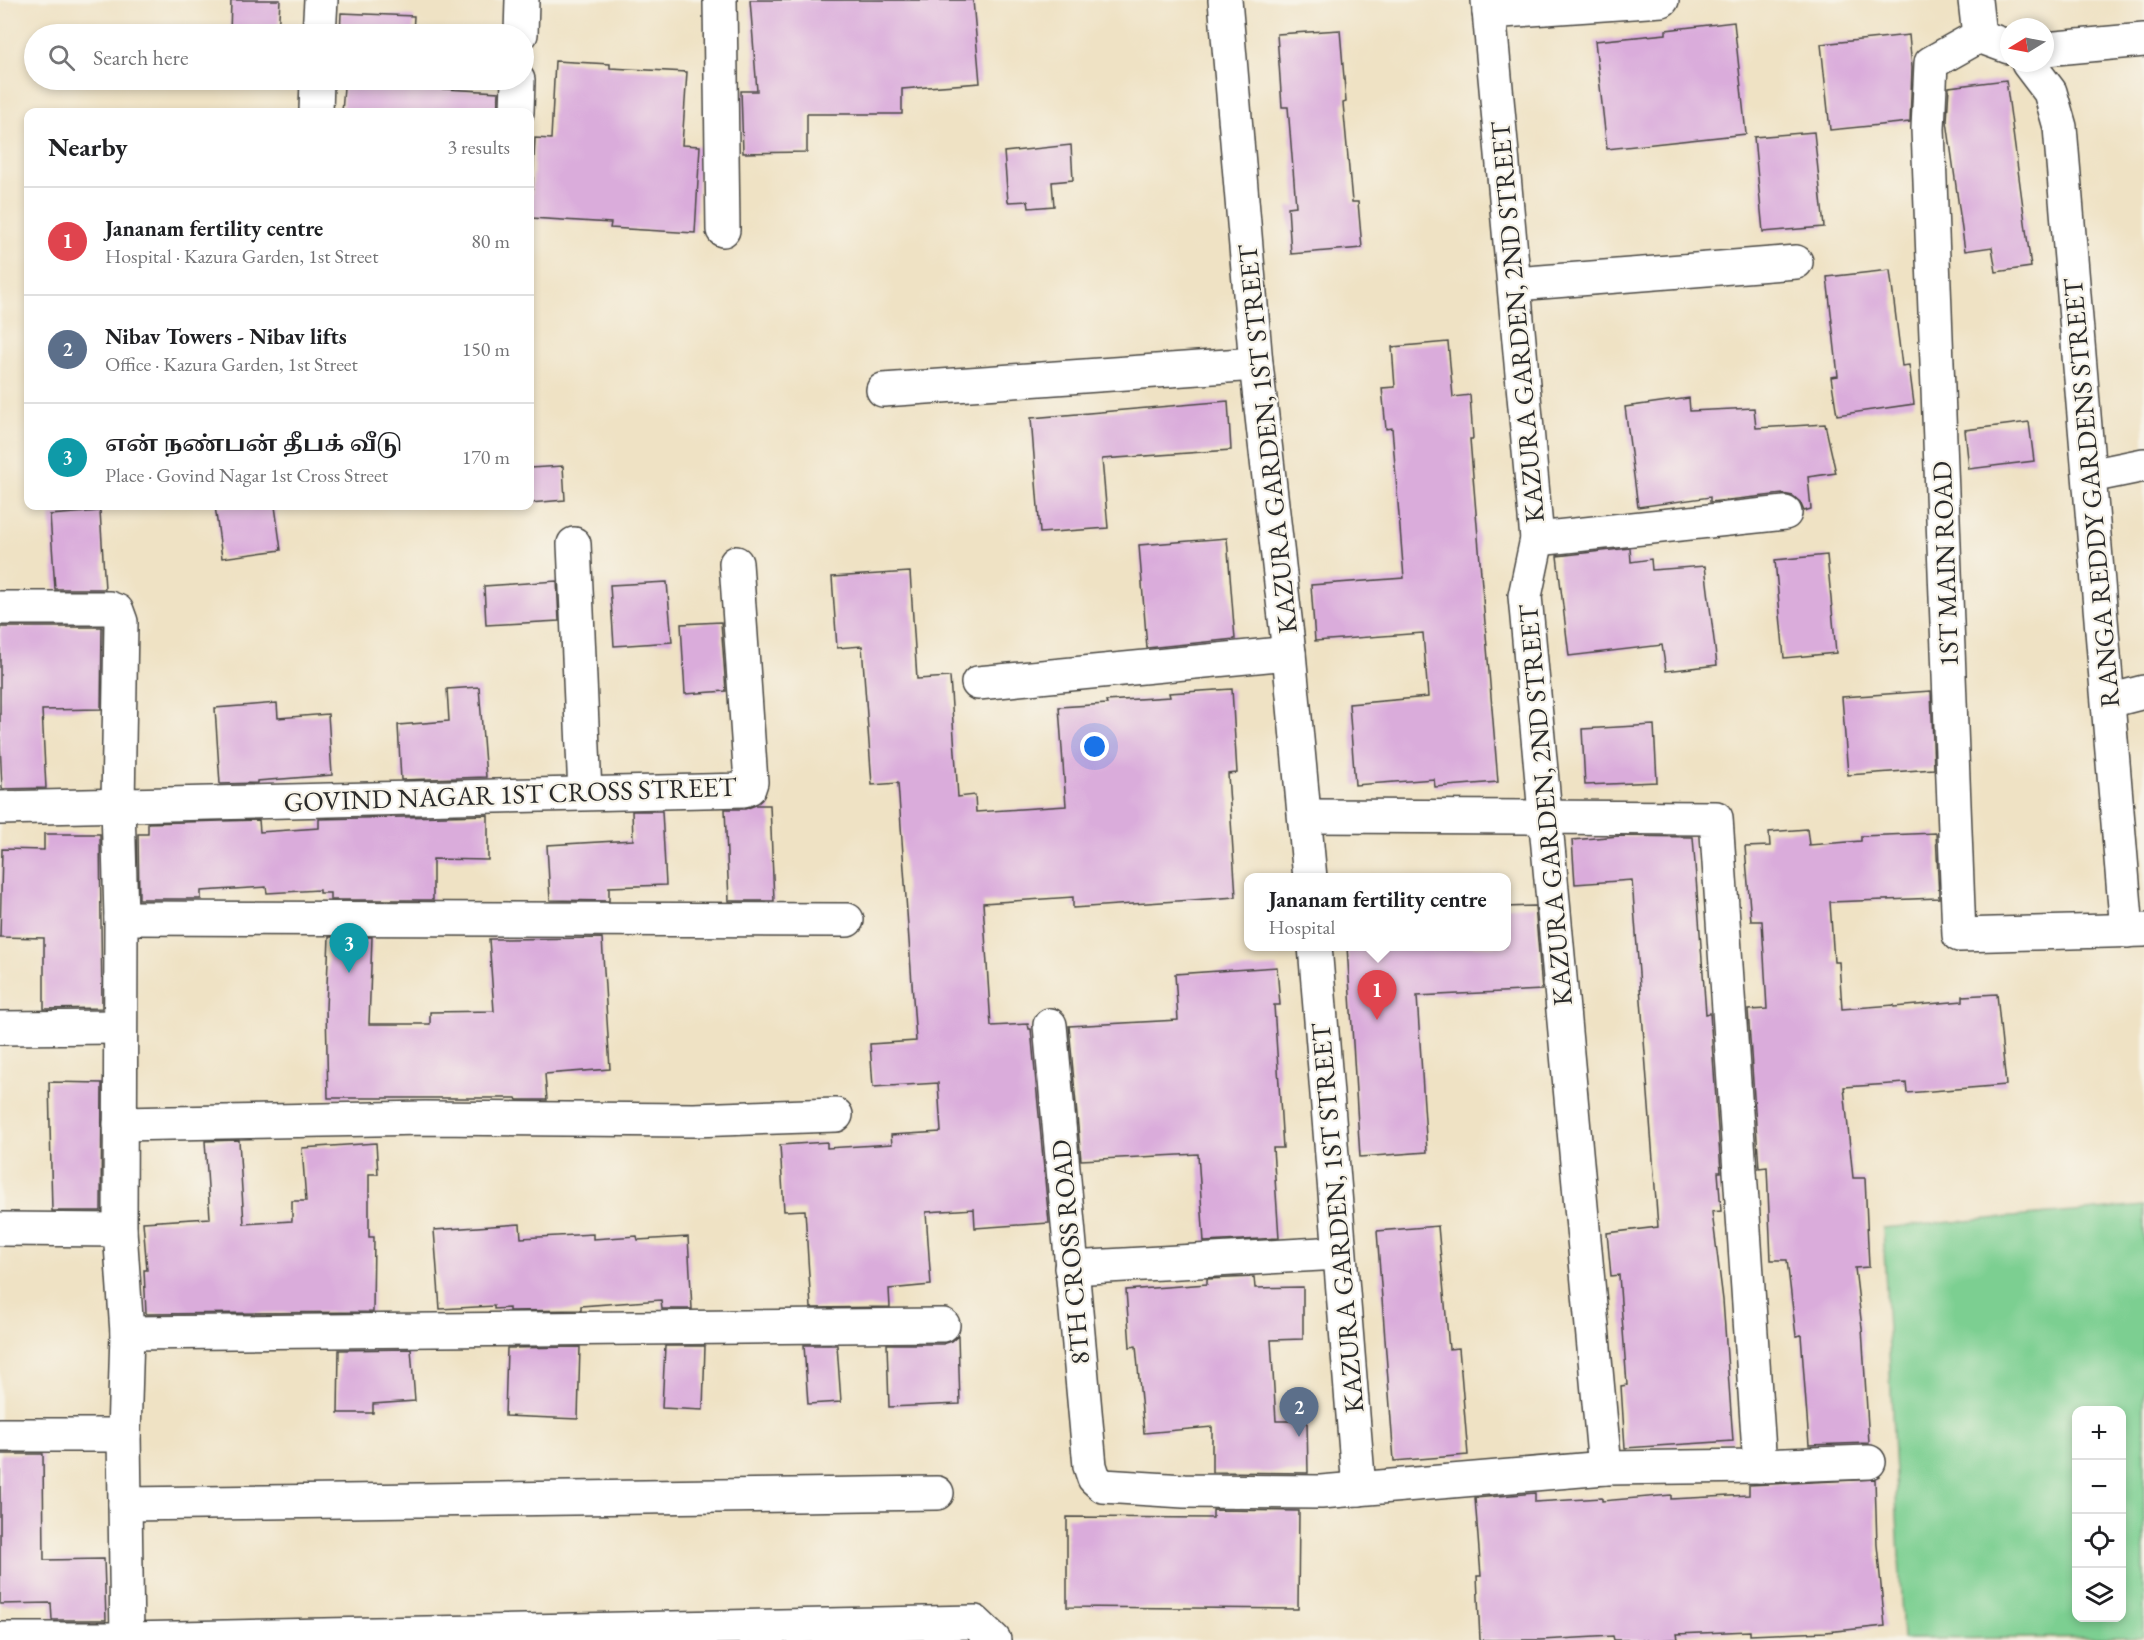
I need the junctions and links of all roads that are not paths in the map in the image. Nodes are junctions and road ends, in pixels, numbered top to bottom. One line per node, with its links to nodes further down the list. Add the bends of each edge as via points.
1 (321, 0): 8 (street)
2 (522, 0): 9 (street)
3 (720, 0): 18 (street)
4 (1225, 0): 21 (street, KAZURA GARDEN, 1ST STREET)
5 (1662, 0): 7 (street)
6 (1975, 0): 11 (street)
7 (1489, 6): 20 (street, KAZURA GARDEN, 2ND STREET)
8 (320, 24)
9 (521, 24)
10 (2144, 40): 12 (street)
11 (1994, 42): 42 (street, 1ST MAIN ROAD, via 1931,63 1928,129 1959,935)
12 (2054, 48)
13 (2035, 72): 24 (street, RANGA REDDY GARDENS STREET, via 2050,92 2061,128)
14 (317, 90): 16 (street)
15 (518, 90): 17 (street)
16 (316, 108)
17 (517, 108)
18 (723, 230)
19 (1796, 262): 20 (street)
20 (1515, 284): 26 (street, KAZURA GARDEN, 2ND STREET)
21 (1256, 364): 22 (street); 30 (street, KAZURA GARDEN, 1ST STREET)
22 (883, 390)
23 (2144, 465): 24 (street)
24 (2090, 476): 33 (street, RANGA REDDY GARDENS STREET)
25 (1785, 513): 26 (street)
26 (1537, 538): 38 (street, KAZURA GARDEN, 2ND STREET, via 1525,596)
27 (574, 544): 34 (street)
28 (736, 563): 34 (street, GOVIND NAGAR 1ST CROSS STREET, via 749,788)
29 (0, 608): 35 (street, via 117,611)
30 (1289, 653): 31 (street); 37 (street, KAZURA GARDEN, 1ST STREET)
31 (978, 683)
32 (2144, 692): 33 (street)
33 (2109, 701): 42 (street, RANGA REDDY GARDENS STREET)
34 (585, 793): 35 (street, GOVIND NAGAR 1ST CROSS STREET)
35 (118, 805): 36 (street, GOVIND NAGAR 1ST CROSS STREET); 40 (street)
36 (0, 808)
37 (1305, 816): 38 (street); 39 (street, KAZURA GARDEN, 1ST STREET)
38 (1545, 817): 58 (street, via 1716,818); 59 (street, KAZURA GARDEN, 2ND STREET)
39 (1310, 873)
40 (121, 918): 41 (street); 45 (street)
41 (847, 920)
42 (2136, 931)
43 (1315, 951): 51 (street, KAZURA GARDEN, 1ST STREET)
44 (1050, 1025): 52 (street, 8TH CROSS ROAD)
45 (120, 1027): 46 (street); 48 (street)
46 (0, 1028)
47 (836, 1115): 48 (street, via 694,1120 425,1118)
48 (120, 1124): 50 (street)
49 (0, 1229): 50 (street)
50 (120, 1230): 54 (street)
51 (1339, 1253): 52 (street); 60 (street, KAZURA GARDEN, 1ST STREET)
52 (1071, 1268): 60 (street, 8TH CROSS ROAD, via 1090,1466 1094,1478 1103,1486 1184,1491)
53 (943, 1325): 54 (street)
54 (127, 1333): 56 (street)
55 (0, 1435): 56 (street)
56 (124, 1436): 62 (street)
57 (1869, 1462): 58 (street)
58 (1760, 1466): 59 (street)
59 (1605, 1468): 60 (street)
60 (1359, 1489)
61 (938, 1493): 62 (street)
62 (125, 1504): 63 (street)
63 (128, 1639): 64 (street); 65 (street, via 975,1622)
64 (0, 1640)
65 (994, 1640)

